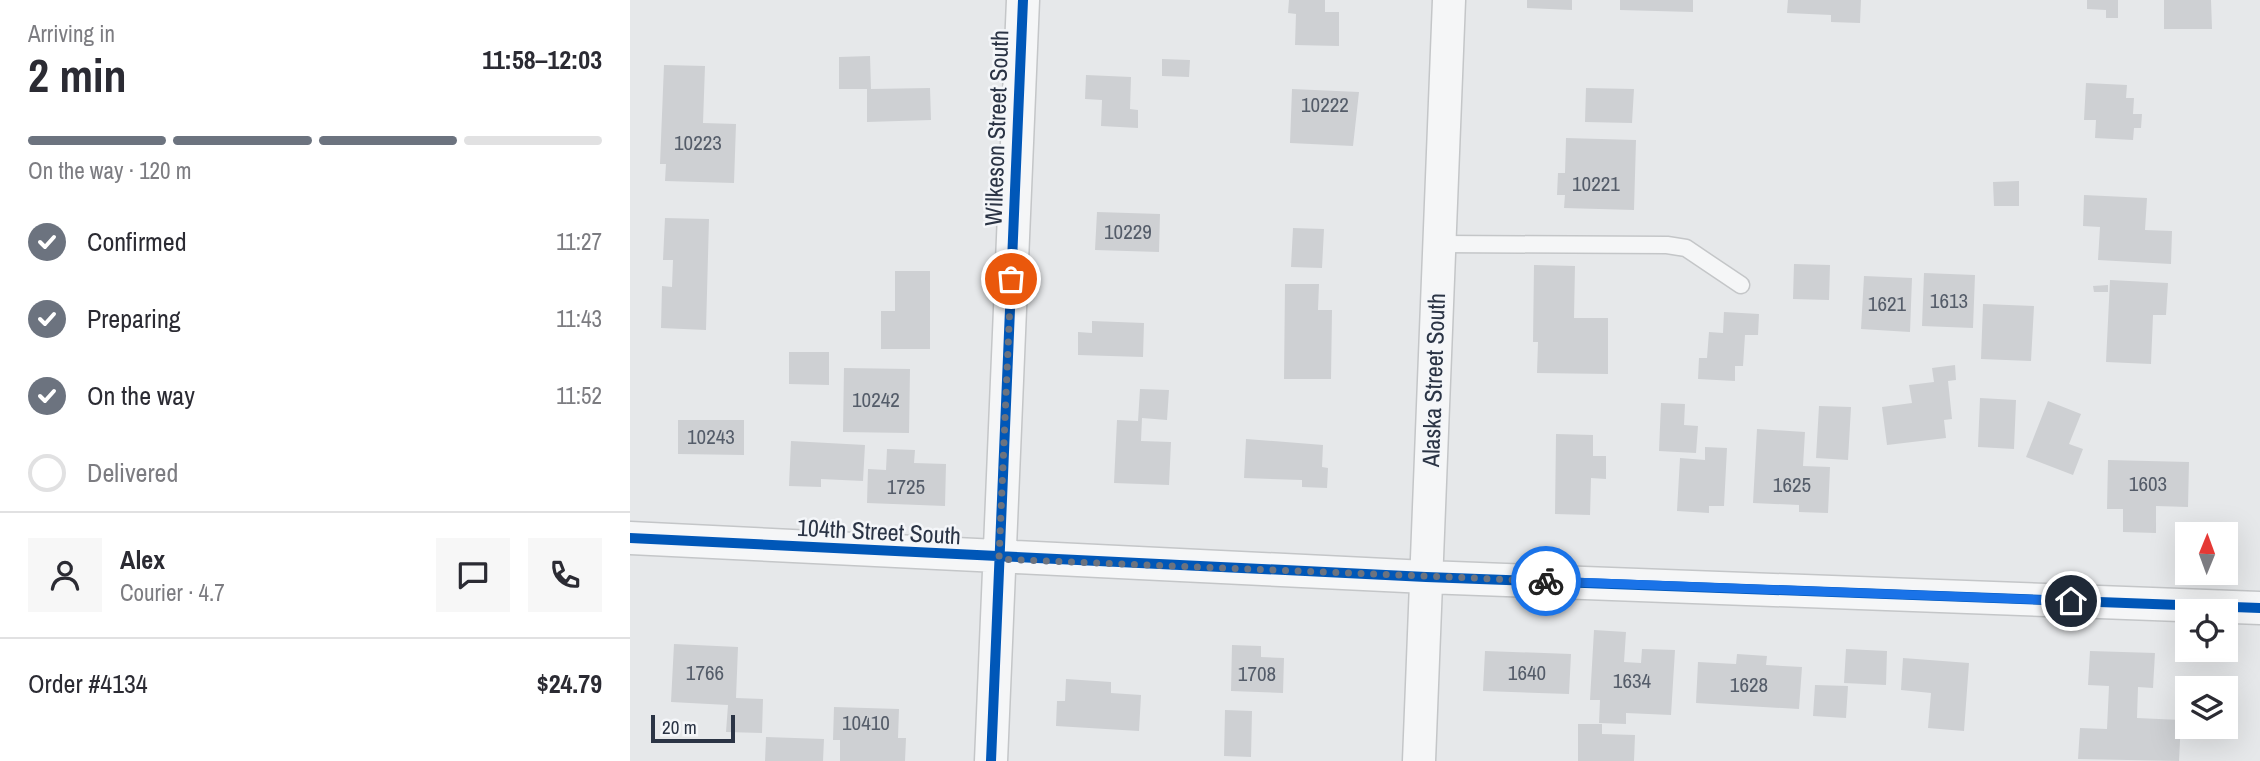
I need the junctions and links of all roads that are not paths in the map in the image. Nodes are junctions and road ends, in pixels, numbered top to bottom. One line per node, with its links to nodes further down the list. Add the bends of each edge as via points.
1 (1023, 0): 6 (street, Wilkeson Street South)
2 (1449, 0): 3 (street, Alaska Street South)
3 (1440, 244): 4 (lane, via 1667,245 1686,248); 7 (street, Alaska Street South)
4 (1741, 285)
5 (630, 538): 6 (street, 104th Street South)
6 (999, 559): 7 (street, 104th Street South); 9 (street, Wilkeson Street South)
7 (1426, 578): 8 (street, 104th Street South); 10 (street, Alaska Street South)
8 (2260, 608)
9 (991, 761)
10 (1419, 761)

